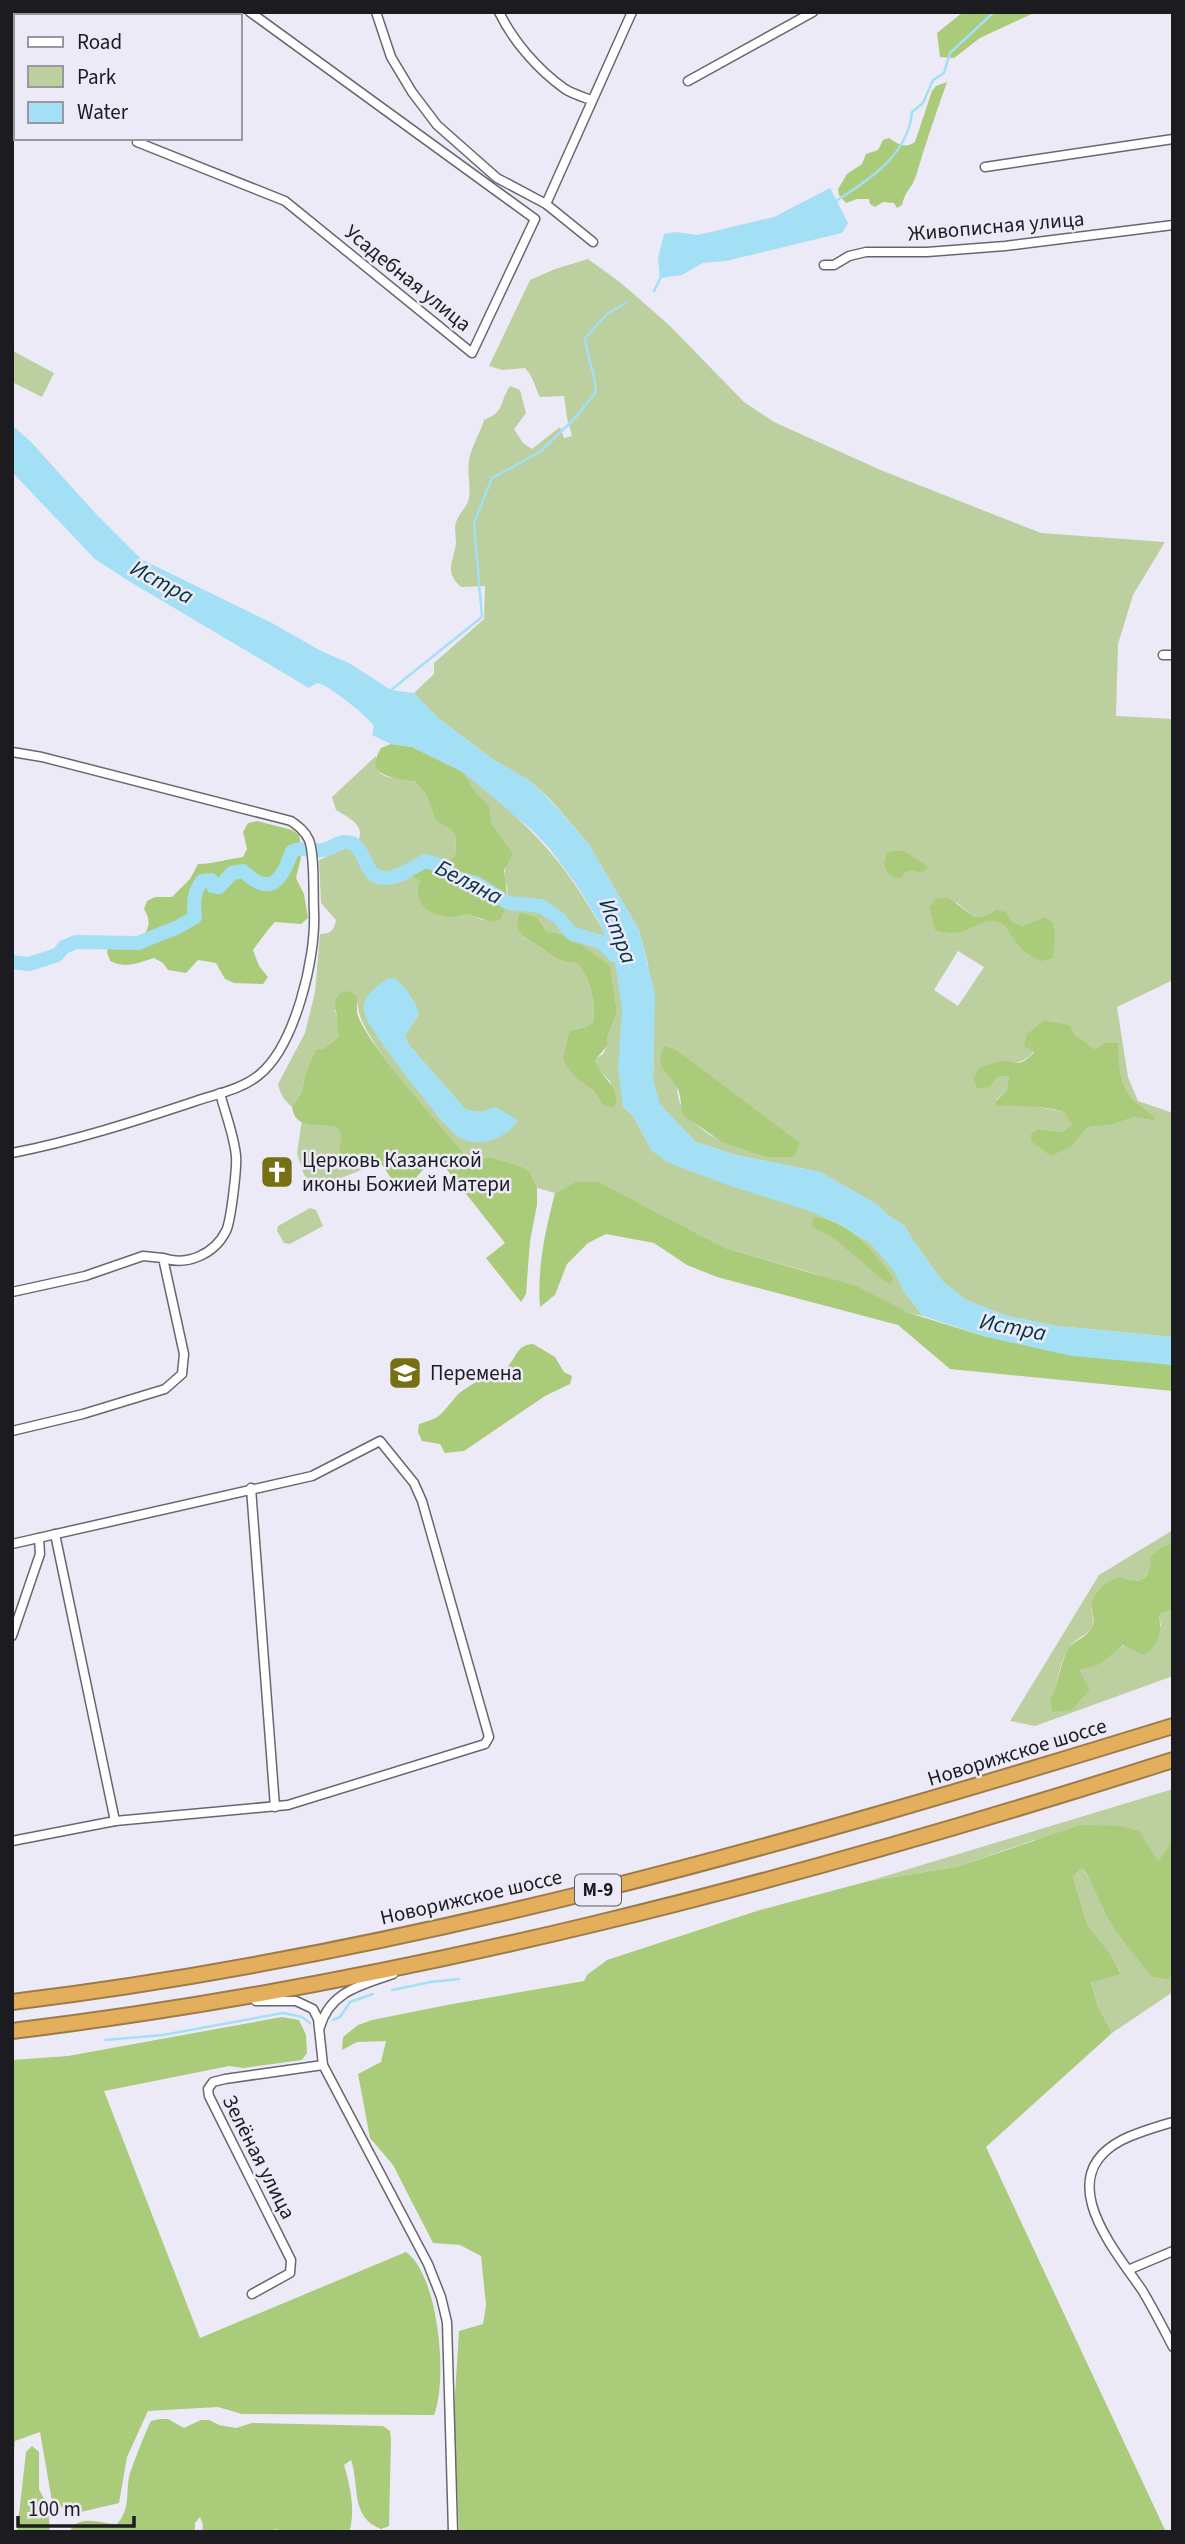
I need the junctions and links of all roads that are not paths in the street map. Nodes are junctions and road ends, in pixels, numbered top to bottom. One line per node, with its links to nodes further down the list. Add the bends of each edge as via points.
1 (250, 12): 9 (street, Усадебная улица, via 535,219 472,353 285,201)
2 (376, 12): 11 (street, via 391,57 438,125 497,178)
3 (499, 12): 7 (street, via 508,31 537,64 566,89)
4 (632, 12): 7 (street)
5 (813, 12): 6 (street)
6 (688, 81)
7 (592, 100): 11 (street)
8 (1173, 139): 10 (street)
9 (137, 142)
10 (985, 167)
11 (546, 204): 13 (street)
12 (1173, 225): 14 (street, Живописная улица, via 1005,246 866,253)
13 (593, 242)
14 (824, 265)
15 (12, 752): 16 (street, via 291,821 309,840 314,920 304,987 290,1034 261,1073)
16 (220, 1093): 17 (street); 18 (street, via 236,1156 226,1230 200,1257 185,1262)
17 (12, 1153)
18 (163, 1258): 19 (street, via 143,1256 85,1276); 20 (street, via 184,1354 183,1374 165,1389)
19 (12, 1292)
20 (12, 1431)
21 (251, 1488): 22 (street); 28 (street); 28 (street, via 312,1476 380,1441 414,1483 422,1501 489,1737 485,1744)
22 (55, 1534): 23 (street); 29 (street)
23 (39, 1538): 24 (street); 25 (street, via 40,1554)
24 (12, 1544)
25 (12, 1636)
26 (1173, 1727): 32 (highway, Новорижское шоссе / М-9, via 918,1805 637,1881 263,1963)
27 (1173, 1760): 31 (highway, М-9, via 812,1868)
28 (275, 1807): 29 (street)
29 (115, 1821): 30 (street)
30 (12, 1841)
31 (439, 1958): 33 (highway, М-9); 34 (street, via 349,1990 331,2003)
32 (12, 2002)
33 (194, 2005): 34 (street, via 296,2001 313,2009); 35 (highway, М-9)
34 (320, 2030): 36 (street)
35 (12, 2031)
36 (323, 2065): 40 (street, Зелёная улица, via 225,2079 208,2089 291,2260 290,2273); 42 (street, via 441,2297 449,2347)
37 (1173, 2122): 39 (street, via 1120,2141 1091,2174 1095,2219)
38 (1173, 2251): 39 (street)
39 (1128, 2270): 41 (street)
40 (252, 2294)
41 (1173, 2347)
42 (453, 2532)

